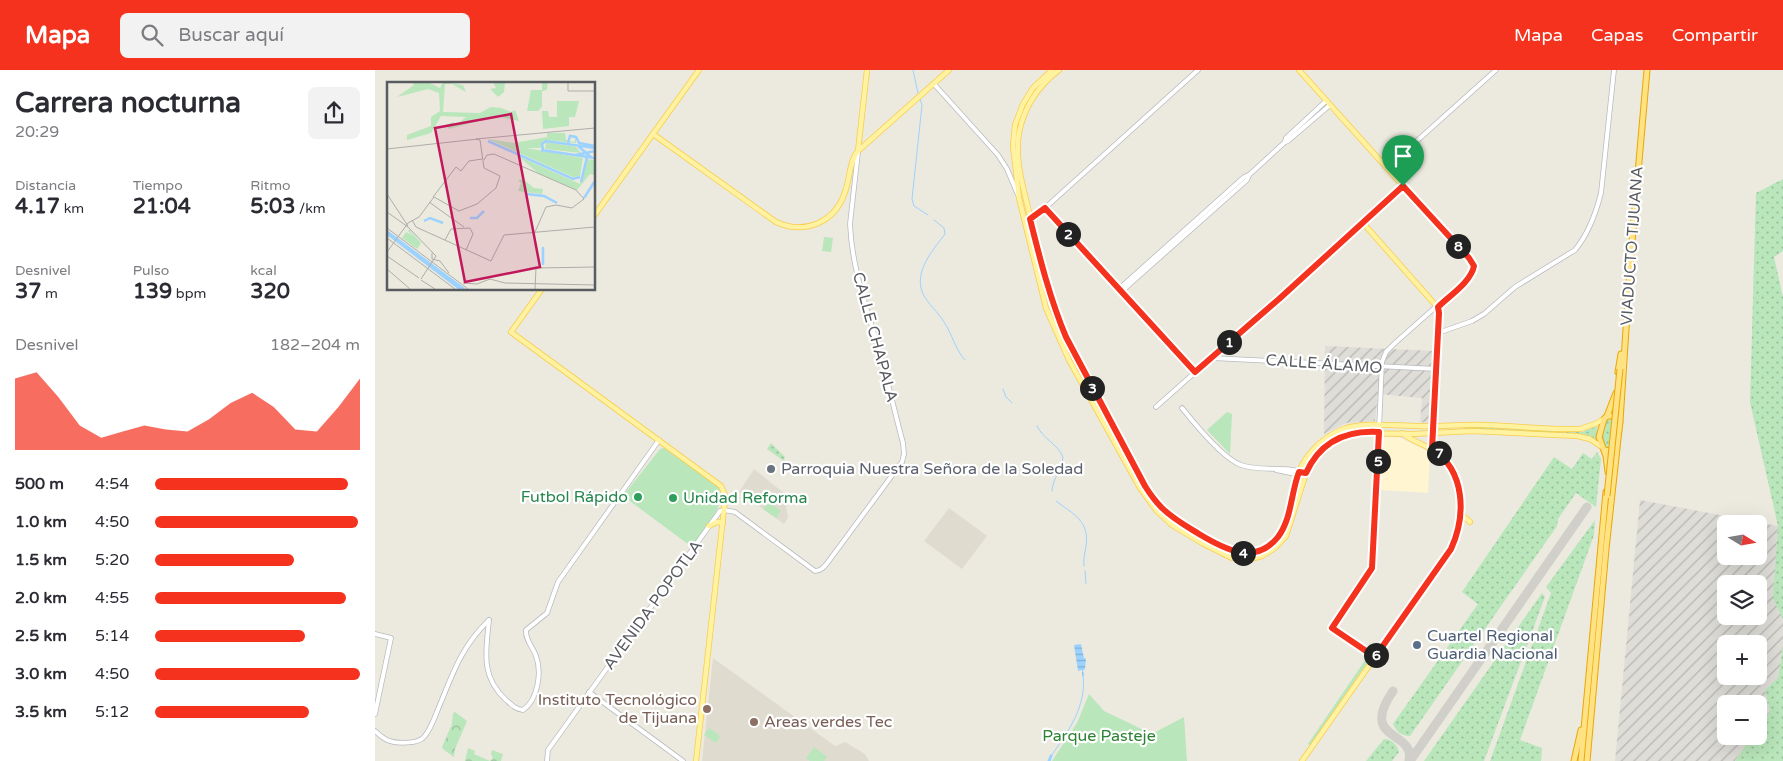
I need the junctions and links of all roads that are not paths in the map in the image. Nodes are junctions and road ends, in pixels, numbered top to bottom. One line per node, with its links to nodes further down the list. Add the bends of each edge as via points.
1 (699, 70): 13 (main road)
2 (867, 70): 14 (main road, CALLE CHAPALA)
3 (949, 70): 11 (main road)
4 (1052, 70): 17 (main road, via 1028,95 1015,125 1013,155)
5 (1059, 70): 20 (main road, via 1033,96 1019,131 1019,165)
6 (1198, 70): 18 (street)
7 (1299, 70): 12 (main road)
8 (1496, 70): 15 (street, via 1409,147 1393,151)
9 (1614, 70): 27 (street, via 1601,193 1596,213 1575,250 1515,287 1484,314)
10 (1645, 70): 23 (highway, VIADUCTO TIJUANA)
11 (934, 84): 14 (main road); 17 (street, via 998,155)
12 (1328, 103): 15 (main road); 25 (street, via 1286,138 1247,180)
13 (653, 134): 14 (main road, via 770,218 798,228 822,222 838,208); 19 (main road)
14 (858, 151): 49 (street, CALLE CHAPALA, via 850,234 859,282 903,443 902,462 823,569 815,571 735,512)
15 (1381, 162): 16 (main road)
16 (1403, 186): 22 (main road); 26 (street, via 1474,266 1466,280)
17 (1019, 198): 21 (main road)
18 (1045, 208): 20 (street); 25 (street)
19 (595, 215)
20 (1030, 219): 21 (street); 47 (main road, via 1047,286 1066,337 1145,486 1161,507 1182,524 1225,549 1239,553 1254,552 1271,543 1281,532)
21 (1024, 220): 48 (main road, via 1054,330 1136,482 1159,514 1223,554 1238,559 1256,558 1275,548 1286,536)
22 (1363, 223): 26 (main road); 29 (street)
23 (1631, 235): 28 (highway, VIADUCTO TIJUANA); 36 (highway, VIADUCTO TIJUANA)
24 (541, 290): 42 (main road, via 511,332)
25 (1121, 290): 32 (street)
26 (1438, 307): 27 (main road); 30 (street, via 1395,343 1383,357)
27 (1438, 333): 31 (main road)
28 (1622, 352): 35 (highway, via 1615,398); 52 (highway, bridge)
29 (1211, 358): 30 (street, CALLE ÁLAMO); 32 (street)
30 (1381, 368): 31 (street, CALLE ÁLAMO); 37 (street)
31 (1437, 369): 38 (main road)
32 (1195, 372): 33 (street)
33 (1155, 407)
34 (1183, 408): 46 (street, via 1236,463)
35 (1605, 417): 36 (highway, via 1613,416); 38 (main road, via 1580,429); 45 (highway, via 1599,437)
36 (1619, 422): 43 (highway, VIADUCTO TIJUANA)
37 (1379, 425): 38 (main road); 39 (street); 47 (main road, via 1353,427 1327,437 1309,455)
38 (1433, 426): 40 (main road)
39 (1379, 432): 41 (main road); 48 (main road, via 1342,436 1319,453); 56 (street, via 1372,568 1332,628)
40 (1433, 433): 41 (main road); 44 (main road); 45 (main road, via 1473,431 1577,436 1589,439)
41 (1402, 434): 44 (main road)
42 (659, 440): 49 (main road, via 721,486 725,495); 61 (street, via 558,582 547,613 526,630 538,661 538,682 525,709 515,708 497,691 490,678 485,652 489,620 462,651 423,738 397,742)
43 (1617, 448): 45 (highway); 57 (highway, VIADUCTO TIJUANA)
44 (1432, 449): 50 (main road, via 1445,458 1455,474)
45 (1603, 449): 52 (highway, via 1608,466)
46 (1276, 470): 47 (street); 47 (street, via 1281,468)
47 (1298, 473): 48 (street)
48 (1305, 474)
49 (724, 510): 53 (main road); 54 (street, AVENIDA POPOTLA)
50 (1461, 514): 51 (main road); 56 (main road, via 1451,549)
51 (1470, 522)
52 (1603, 522): 57 (highway)
53 (723, 523): 54 (main road); 64 (main road)
54 (709, 526): 58 (street, AVENIDA POPOTLA)
55 (375, 634): 60 (street, via 391,638)
56 (1375, 657): 65 (main road)
57 (1591, 690): 59 (highway); 68 (highway)
58 (589, 692): 62 (street, AVENIDA POPOTLA, via 548,750); 63 (street)
59 (1586, 710): 66 (highway); 67 (highway)
60 (375, 714)
61 (375, 731)
62 (547, 761)
63 (683, 761)
64 (696, 761)
65 (1302, 761)
66 (1574, 761)
67 (1581, 761)
68 (1587, 761)

